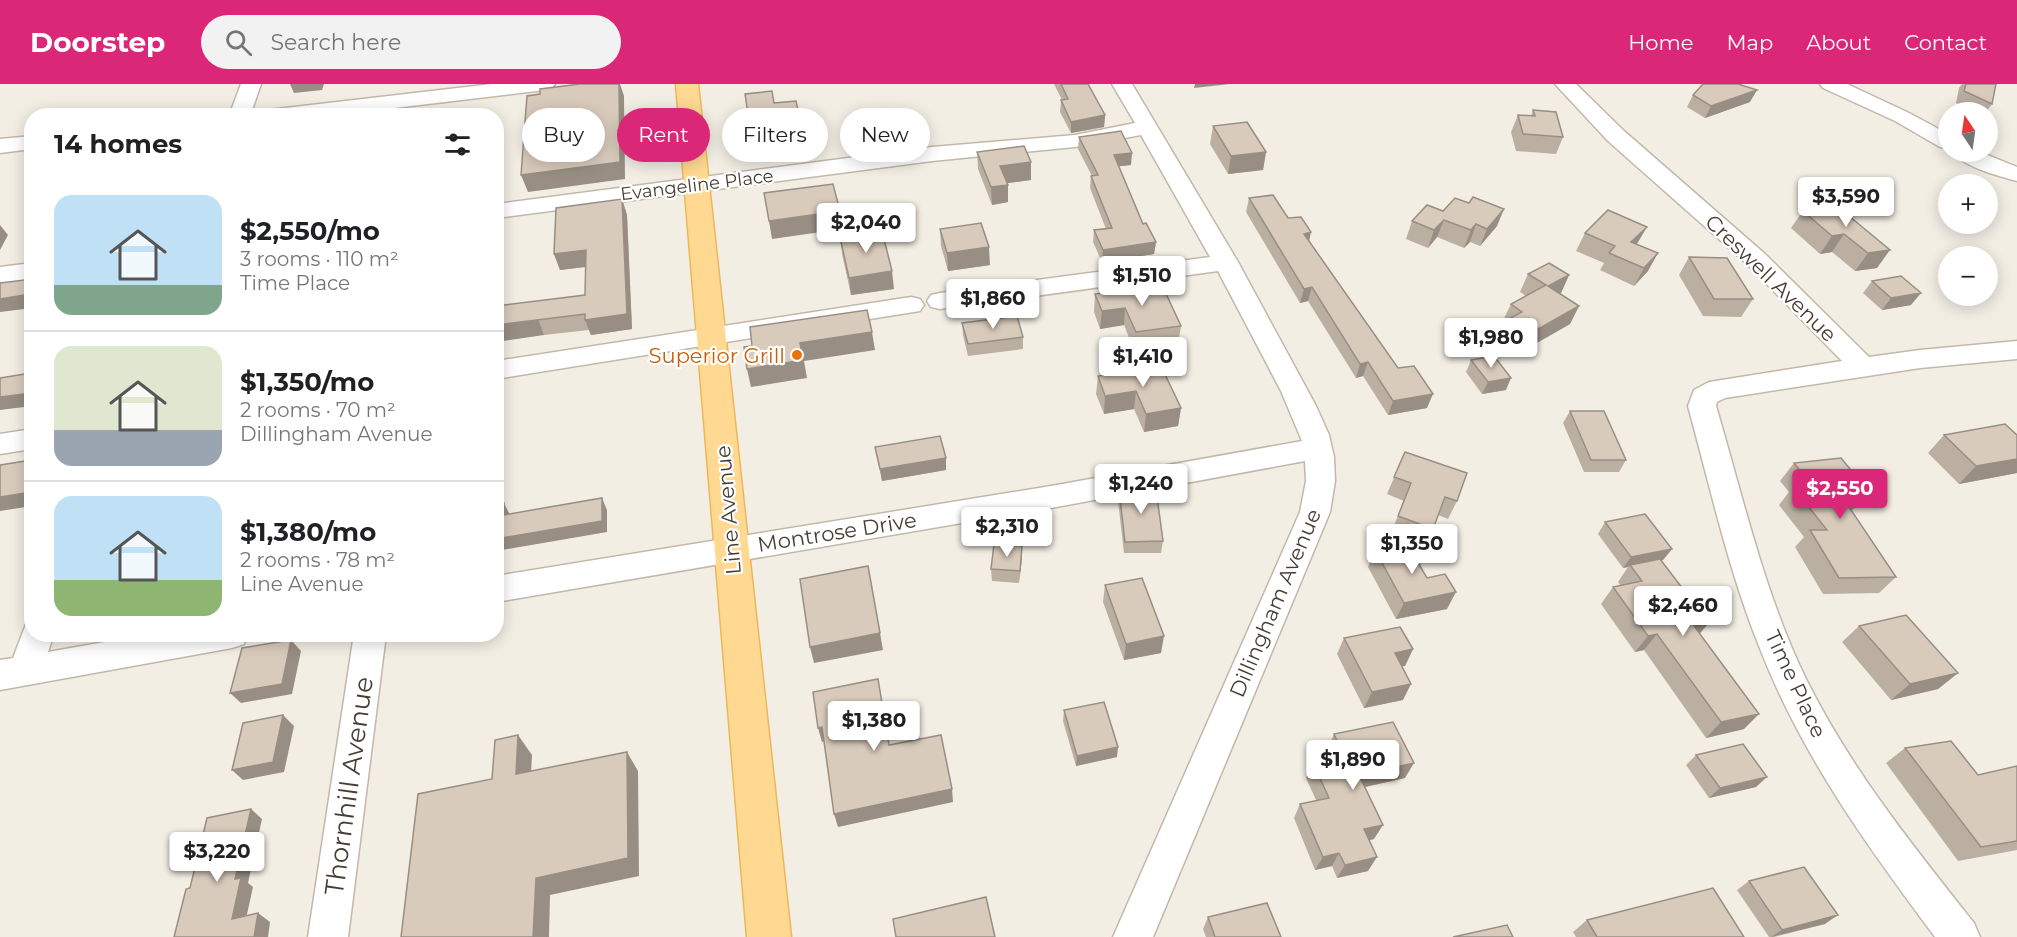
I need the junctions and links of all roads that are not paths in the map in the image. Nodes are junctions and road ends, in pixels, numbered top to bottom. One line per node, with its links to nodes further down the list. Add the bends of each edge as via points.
1 (251, 84): 7 (street)
2 (545, 84): 8 (street)
3 (687, 84): 16 (main road, Line Avenue)
4 (1122, 84): 9 (street, Dillingham Avenue)
5 (1565, 84): 26 (street, Creswell Avenue, via 1616,136 1756,259)
6 (1830, 84): 10 (street)
7 (241, 108)
8 (337, 108)
9 (1148, 127): 16 (street, Evangeline Place, via 1074,141 932,154); 19 (street, Dillingham Avenue)
10 (1938, 137)
11 (24, 143): 12 (street)
12 (0, 146)
13 (1983, 162): 14 (street)
14 (2017, 174)
15 (2017, 182): 17 (street)
16 (697, 185): 18 (street, Evangeline Place); 24 (main road, Line Avenue)
17 (1998, 186)
18 (504, 210)
19 (1226, 262): 22 (street); 30 (street, Dillingham Avenue, via 1279,362)
20 (24, 272): 21 (street)
21 (0, 274)
22 (940, 301)
23 (911, 305): 24 (street)
24 (712, 337): 27 (street); 31 (main road, Line Avenue)
25 (2017, 350): 26 (street)
26 (1863, 367): 40 (street, Time Place, via 1719,388 1704,397 1702,406 1754,584 1776,647 1809,717 1879,832)
27 (504, 369)
28 (24, 440): 29 (street)
29 (0, 444)
30 (1318, 448): 31 (street, Montrose Drive); 39 (street, Dillingham Avenue, via 1322,484 1315,512)
31 (732, 549): 32 (street, Montrose Drive); 38 (main road, Line Avenue)
32 (504, 588)
33 (33, 642): 36 (street)
34 (187, 642): 36 (street)
35 (369, 642): 37 (street, Thornhill Avenue)
36 (12, 673)
37 (328, 937)
38 (769, 937)
39 (1133, 937)
40 (1960, 937)

